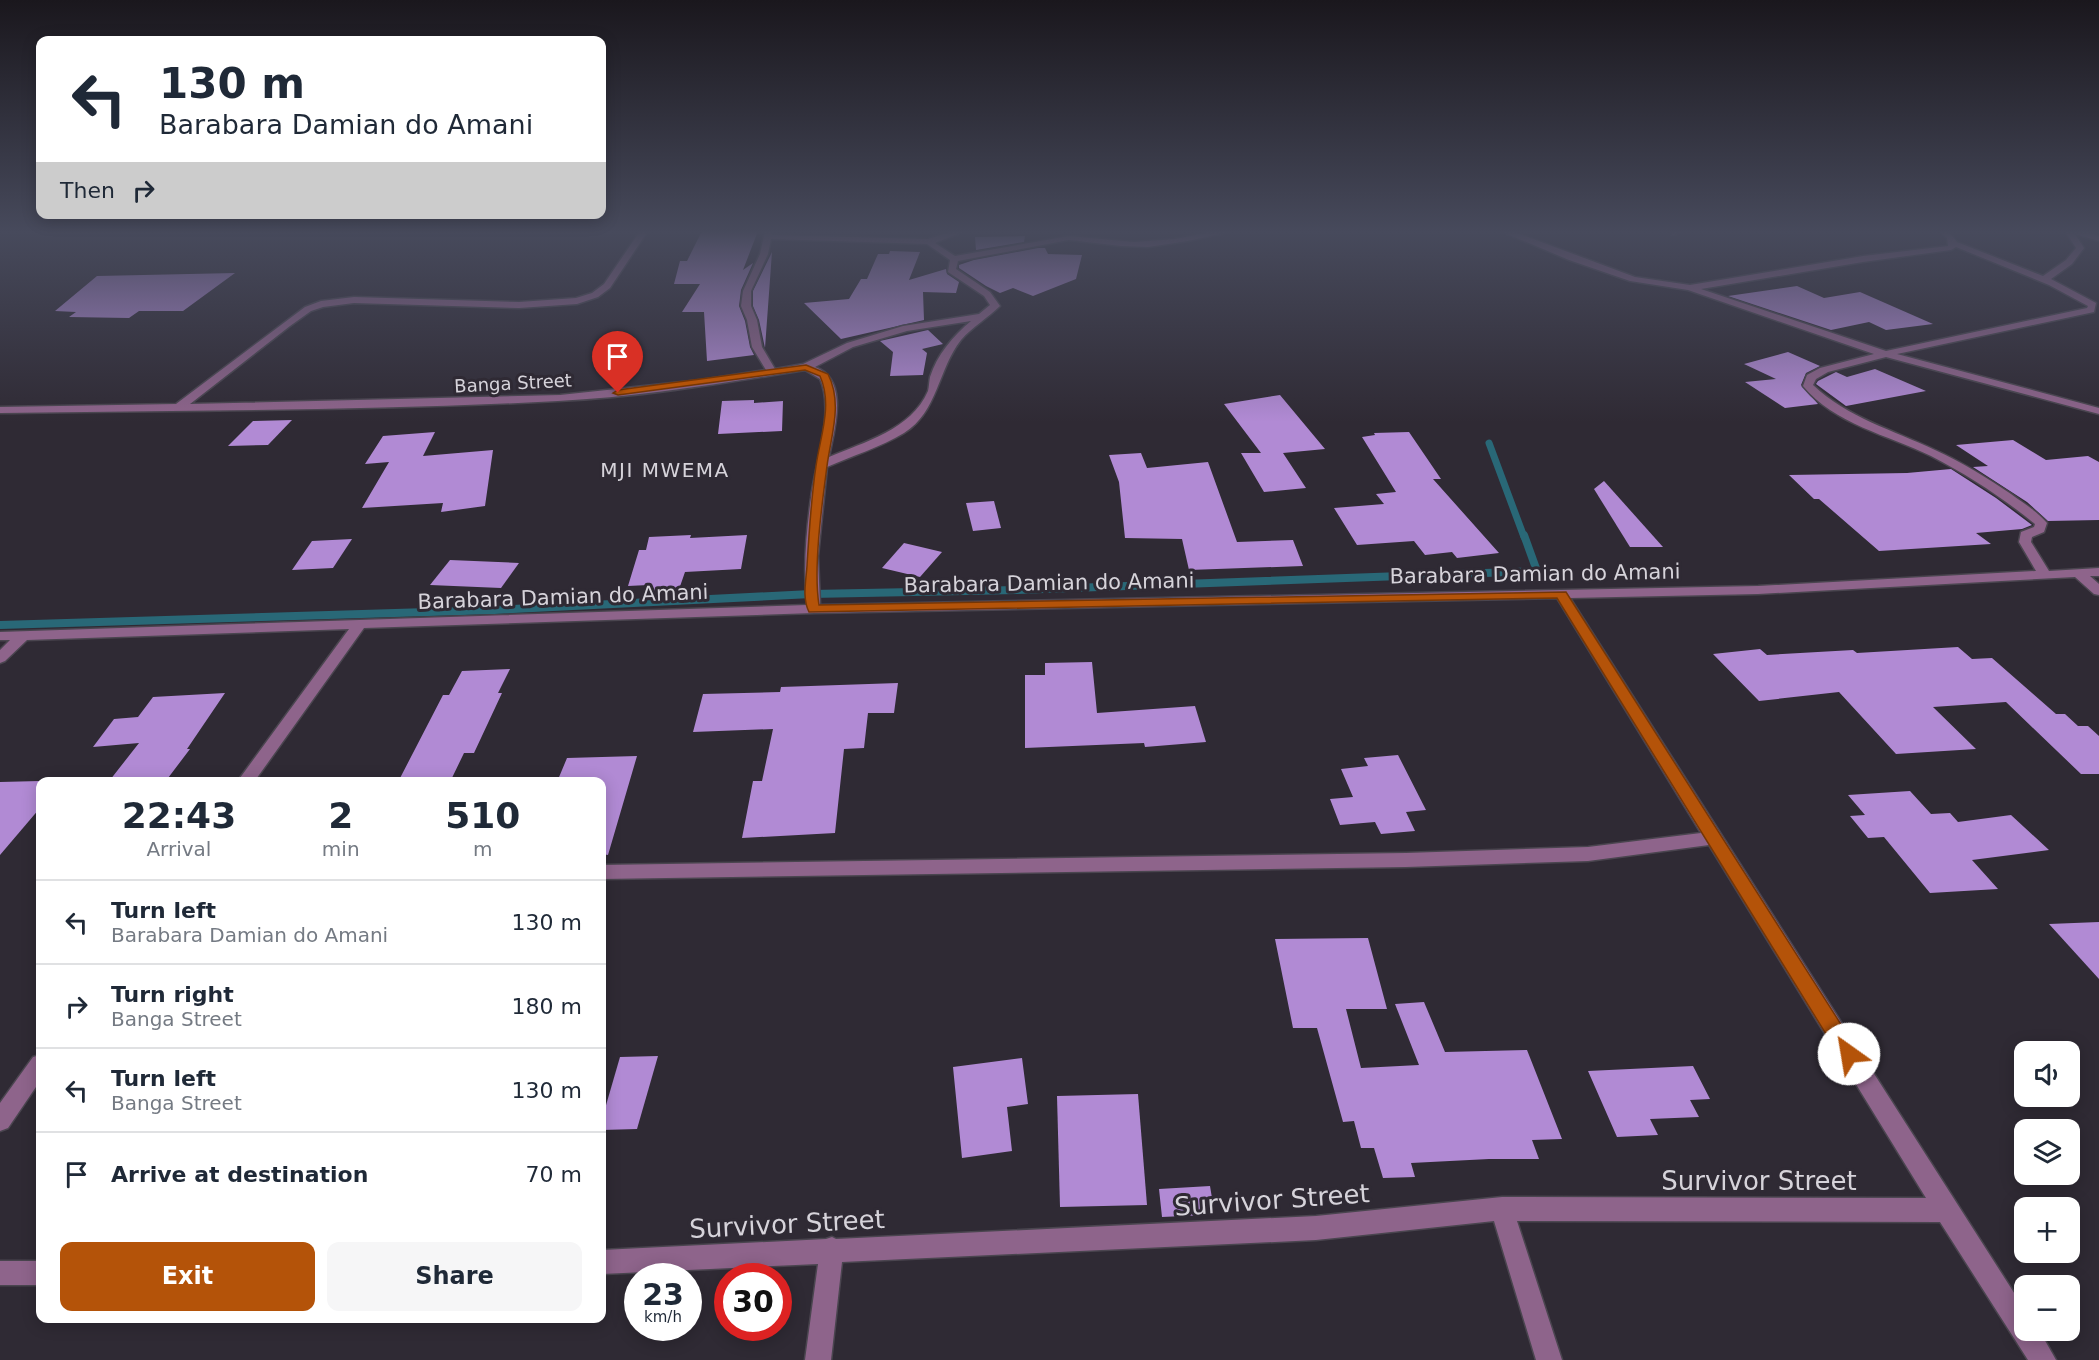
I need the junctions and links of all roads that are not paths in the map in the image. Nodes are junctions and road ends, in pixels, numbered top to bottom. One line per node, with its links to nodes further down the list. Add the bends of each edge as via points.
1 (596, 294): 10 (street, via 577,301 519,305 354,300 321,304 287,324)
2 (747, 294): 9 (street, via 757,347)
3 (987, 294): 6 (street, via 995,306)
4 (1708, 294): 7 (street)
5 (2072, 294): 7 (street, via 2093,305 2091,310)
6 (984, 317): 8 (street, Banga Street, via 906,328 850,345); 13 (street, via 959,336 945,356 933,391 901,430)
7 (1889, 355): 12 (street); 16 (street, via 1824,370 1811,377 1808,386 1844,413 1933,453 2020,505 2041,523 2040,529 2026,535 2025,542)
8 (806, 367): 9 (street, Banga Street); 13 (street, via 823,374 828,384 831,415)
9 (772, 372): 10 (street, Banga Street, via 560,398)
10 (180, 406): 11 (street, Banga Street)
11 (0, 410)
12 (2099, 411)
13 (821, 465): 19 (street, via 811,594)
14 (2078, 572): 15 (street, Barabara Damian do Amani); 16 (street, Barabara Damian do Amani); 17 (street)
15 (2099, 572)
16 (2045, 576): 18 (street, Barabara Damian do Amani, via 1758,590)
17 (2099, 591)
18 (1561, 594): 19 (street, Barabara Damian do Amani); 25 (street)
19 (814, 609): 20 (street, Barabara Damian do Amani)
20 (359, 625): 21 (street, Barabara Damian do Amani); 24 (street)
21 (23, 635): 22 (street, Barabara Damian do Amani); 23 (street)
22 (0, 636)
23 (0, 658)
24 (249, 777)
25 (1716, 838): 26 (street, via 1588,855); 30 (street)
26 (606, 872)
27 (36, 1071): 28 (street)
28 (0, 1121)
29 (1502, 1209): 30 (street, Survivor Street); 31 (street, Survivor Street, via 1316,1228); 36 (street)
30 (1946, 1210): 37 (street)
31 (832, 1249): 32 (street, Survivor Street); 35 (street)
32 (606, 1262)
33 (0, 1273): 34 (street)
34 (36, 1273)
35 (818, 1360)
36 (1549, 1360)
37 (2043, 1360)

